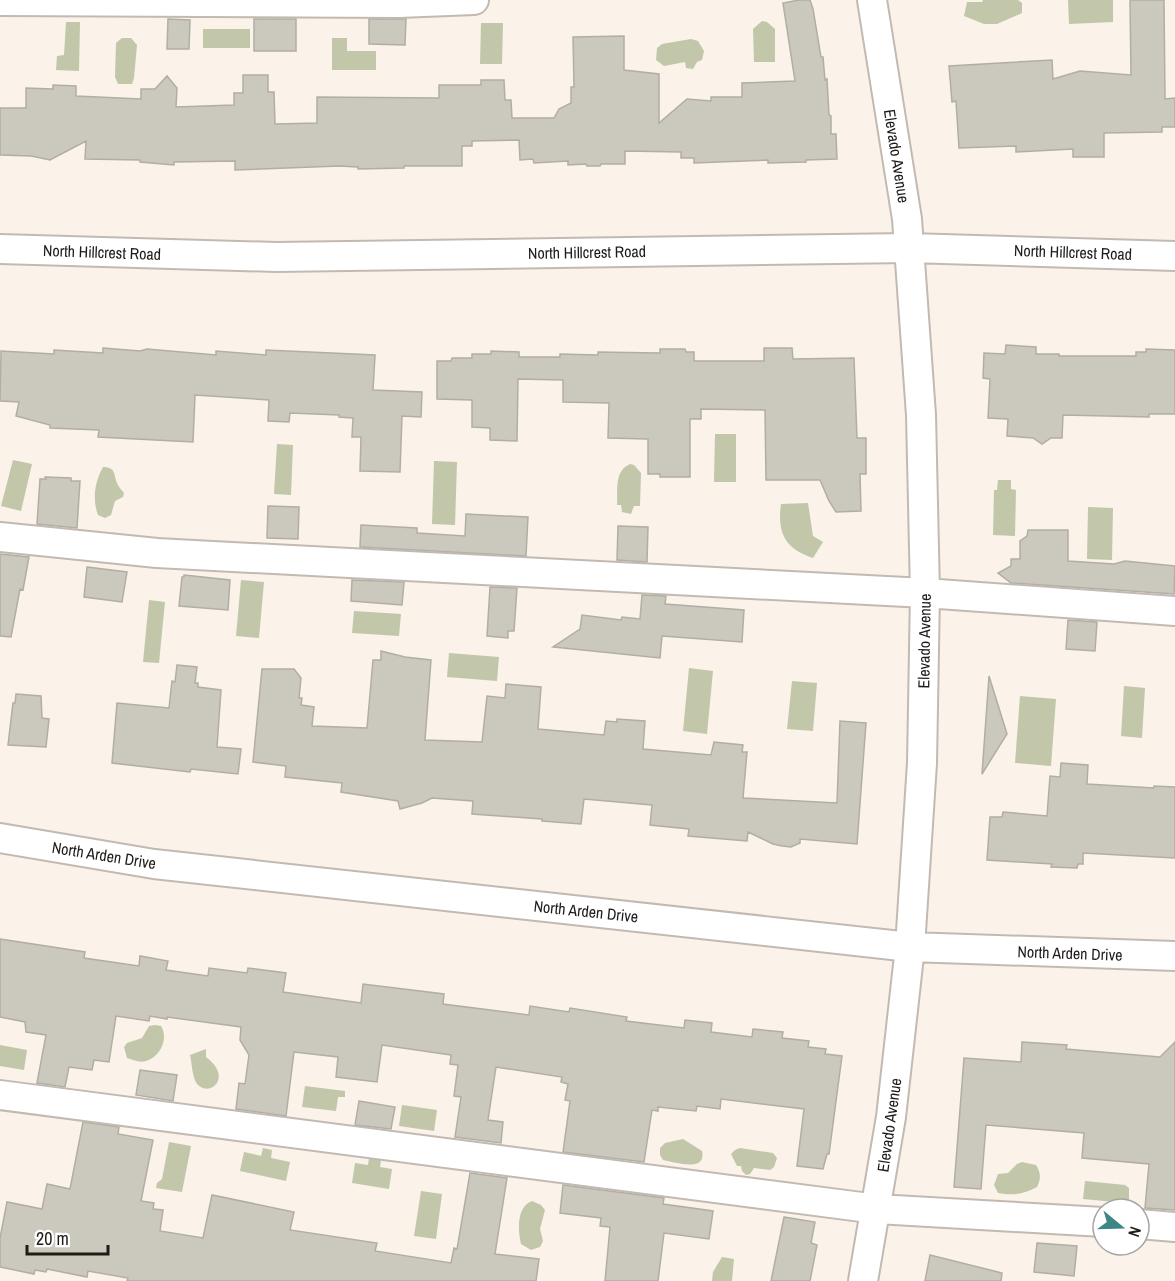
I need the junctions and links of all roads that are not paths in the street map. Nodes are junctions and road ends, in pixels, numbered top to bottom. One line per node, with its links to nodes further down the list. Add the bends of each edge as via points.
1 (474, 0): 3 (street)
2 (872, 0): 4 (street, Elevado Avenue)
3 (0, 1)
4 (909, 248): 5 (street, North Hillcrest Road, via 276,257); 6 (street, North Hillcrest Road); 8 (street, Elevado Avenue, via 921,415)
5 (0, 249)
6 (1175, 256)
7 (0, 537): 8 (street, via 157,553)
8 (925, 593): 9 (street); 11 (street, Elevado Avenue, via 922,763)
9 (1175, 611)
10 (0, 838): 11 (street, North Arden Drive, via 154,864)
11 (910, 947): 12 (street, North Arden Drive); 14 (street, Elevado Avenue, via 893,1106)
12 (1175, 956)
13 (0, 1095): 14 (street)
14 (877, 1209): 15 (street); 18 (street, Elevado Avenue)
15 (1091, 1221)
16 (1151, 1225): 17 (street)
17 (1175, 1227)
18 (863, 1281)

